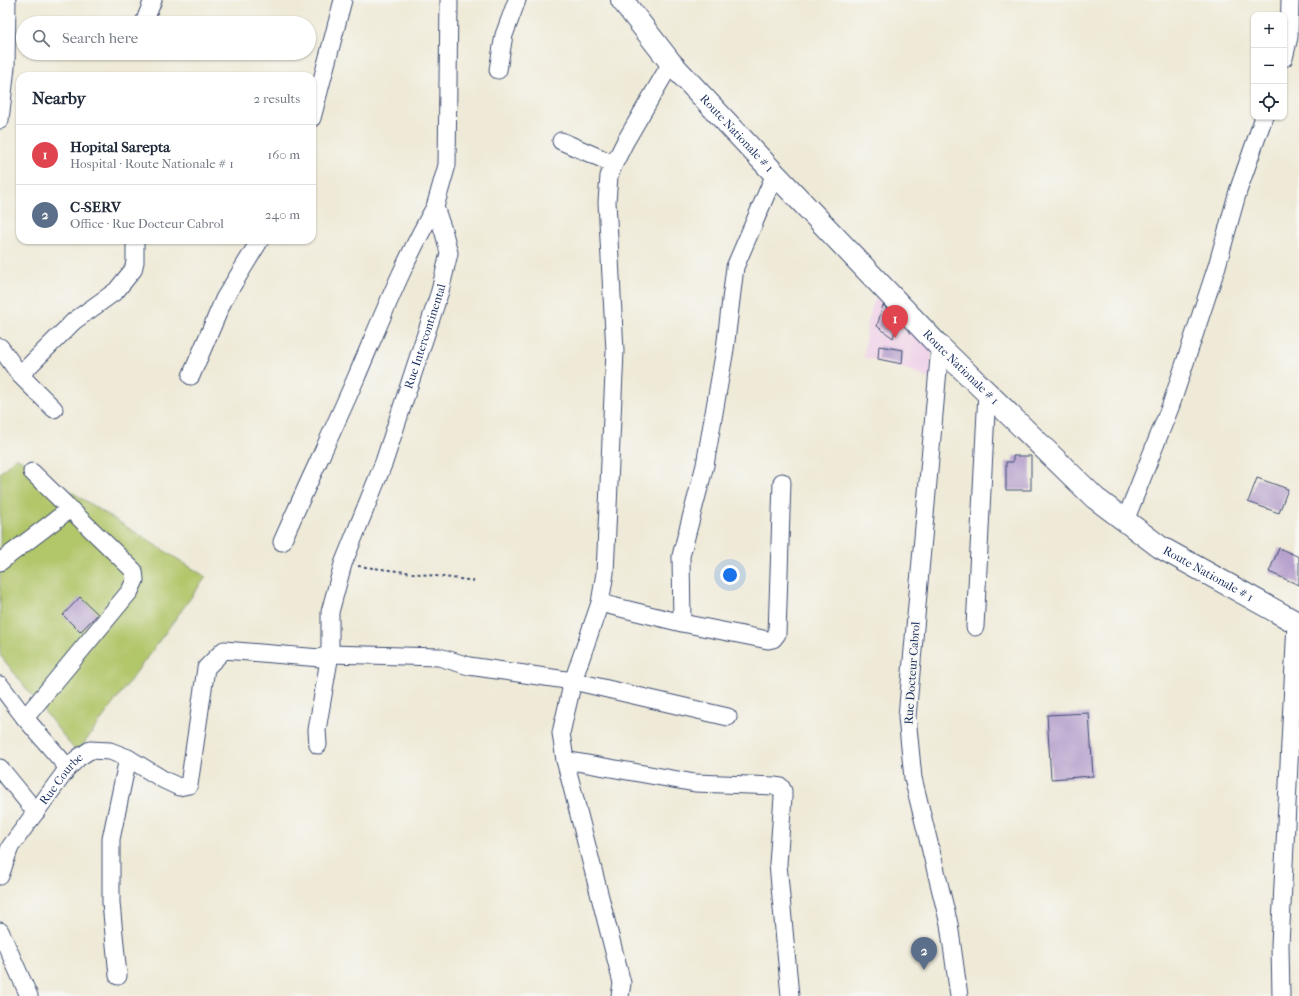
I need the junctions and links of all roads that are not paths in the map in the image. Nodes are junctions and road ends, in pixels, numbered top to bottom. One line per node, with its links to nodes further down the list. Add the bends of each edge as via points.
1 (7, 0): 13 (street, via 6,67)
2 (153, 0): 8 (street)
3 (343, 0): 12 (street)
4 (449, 0): 18 (street, via 447,165)
5 (517, 0): 11 (street, via 504,35)
6 (622, 0): 10 (main road, Route Nationale # 1)
7 (1290, 0): 9 (street)
8 (147, 16)
9 (1286, 48)
10 (672, 63): 16 (street); 17 (main road, Route Nationale # 1)
11 (498, 70)
12 (316, 99)
13 (0, 120)
14 (1263, 120): 30 (street, via 1238,191 1217,266 1172,405)
15 (561, 141): 16 (street)
16 (614, 164): 33 (street, via 609,176 607,202 615,351 605,573)
17 (775, 174): 22 (main road, Route Nationale # 1); 35 (street, via 735,267 725,349 705,466 681,556)
18 (436, 207): 31 (street, via 418,237); 37 (street, Rue Intercontinental, via 449,253 440,291 384,462 343,564 330,612)
19 (135, 244): 23 (street, via 133,270 116,291 74,321)
20 (258, 244): 24 (street, via 224,299)
21 (0, 347): 23 (street)
22 (940, 347): 25 (main road, Route Nationale # 1); 54 (street, Rue Docteur Cabrol, via 907,717 912,778 949,924)
23 (20, 374): 26 (street)
24 (191, 376)
25 (987, 392): 30 (main road, Route Nationale # 1, via 1095,498); 36 (street)
26 (54, 409)
27 (32, 472): 29 (street)
28 (782, 482): 35 (street, via 777,634 768,640)
29 (70, 509): 32 (street); 41 (street, via 134,571 135,580 130,591)
30 (1126, 521): 34 (main road, Route Nationale # 1, via 1160,547)
31 (282, 542)
32 (0, 562)
33 (600, 603): 35 (street); 38 (street)
34 (1297, 623): 55 (street, via 1281,938)
35 (682, 624)
36 (975, 628)
37 (325, 656): 38 (street, via 439,657 469,666); 42 (street, Rue Intercontinental, via 317,730); 43 (street, Rue Courbe, via 224,650 206,668 189,784 180,787)
38 (573, 682): 40 (street); 44 (street, via 561,733)
39 (0, 685): 41 (street)
40 (728, 717)
41 (25, 718): 46 (street)
42 (318, 745)
43 (128, 758): 46 (street, Rue Courbe, via 110,751 90,750); 50 (street, via 111,840 111,903)
44 (565, 760): 52 (street, via 622,983); 53 (street, via 695,783 780,787 783,797 778,864)
45 (0, 768): 47 (street)
46 (68, 768): 47 (street, Rue Courbe)
47 (36, 812): 48 (street, Rue Courbe, via 10,847)
48 (0, 876)
49 (0, 931): 51 (street)
50 (118, 976)
51 (29, 996)
52 (620, 996)
53 (790, 996)
54 (959, 996)
55 (1281, 996)

